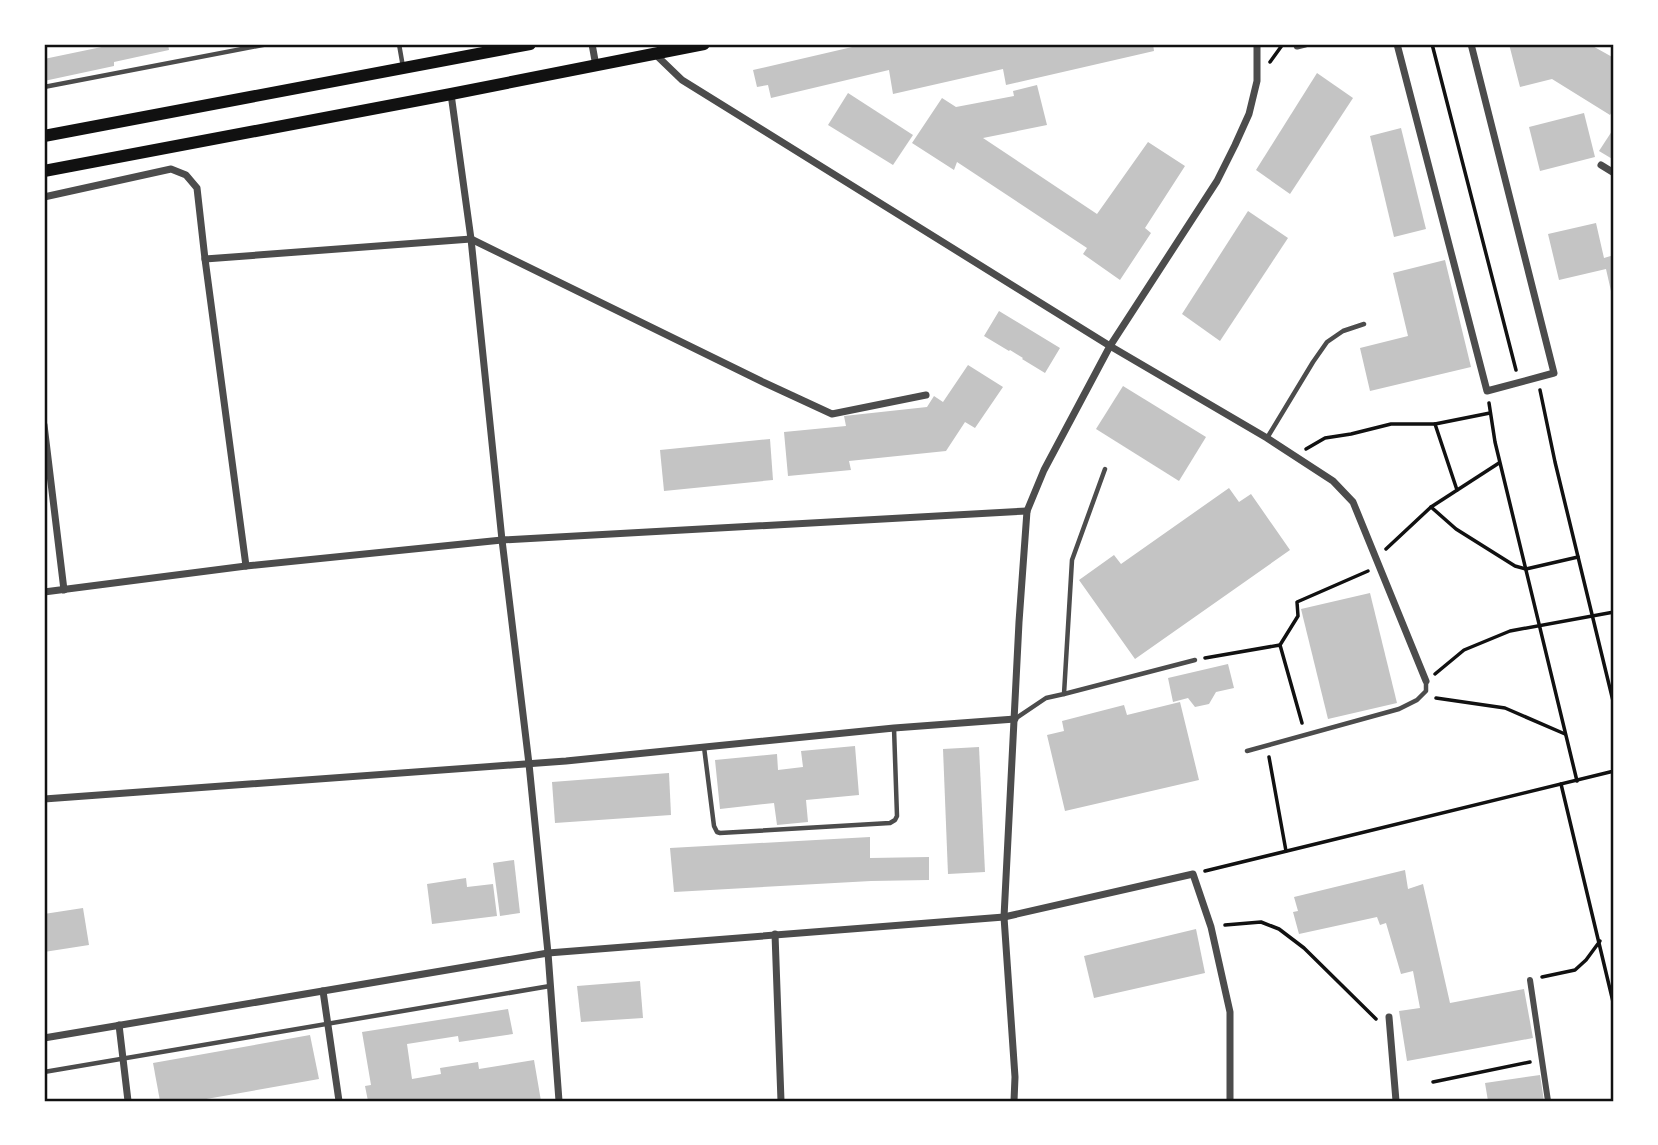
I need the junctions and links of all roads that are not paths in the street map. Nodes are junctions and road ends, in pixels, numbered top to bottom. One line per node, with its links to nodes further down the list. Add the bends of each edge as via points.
1 (268, 44): 12 (lane)
2 (399, 44): 11 (lane)
3 (530, 44): 11 (main road)
4 (592, 44): 10 (street)
5 (704, 44): 9 (main road)
6 (1257, 44): 22 (street, via 1249,114 1235,145)
7 (1396, 44): 8 (street, via 1486,391 1554,373)
8 (1471, 44)
9 (655, 54): 10 (main road); 22 (street, via 682,80)
10 (596, 66): 13 (main road)
11 (403, 68): 14 (main road)
12 (44, 87)
13 (450, 94): 16 (main road); 19 (street)
14 (44, 136)
15 (1601, 165): 17 (street)
16 (44, 171)
17 (1614, 173)
18 (44, 197): 20 (street, via 171,169 186,175 197,188)
19 (471, 239): 20 (street); 23 (street, via 832,414); 28 (street)
20 (205, 259): 29 (street)
21 (1364, 324): 25 (lane, via 1327,342)
22 (1110, 346): 25 (street); 27 (street)
23 (926, 395)
24 (44, 425): 30 (street)
25 (1267, 438): 33 (street, via 1333,481 1353,502)
26 (1105, 469): 34 (lane, via 1072,560)
27 (1027, 511): 28 (street); 35 (street)
28 (502, 541): 29 (street); 39 (street)
29 (246, 566): 30 (street)
30 (64, 590): 31 (street)
31 (44, 592)
32 (1195, 660): 34 (lane)
33 (1426, 681): 38 (lane, via 1426,691 1399,709)
34 (1064, 694): 35 (lane, via 1046,698)
35 (1015, 719): 36 (street); 41 (street)
36 (894, 728): 37 (street); 37 (lane, via 897,816 890,823 717,832)
37 (704, 747): 39 (street)
38 (1247, 751)
39 (530, 764): 40 (street); 43 (street)
40 (44, 799)
41 (1004, 916): 42 (street); 57 (street); 58 (street, via 1193,874 1211,927 1230,1012)
42 (775, 934): 43 (street); 56 (street)
43 (548, 953): 45 (street); 46 (street)
44 (1530, 980): 60 (street)
45 (550, 986): 48 (lane); 55 (street)
46 (323, 991): 48 (street); 49 (street)
47 (1388, 1017): 59 (street)
48 (329, 1023): 51 (lane); 54 (street)
49 (119, 1025): 50 (street); 51 (street)
50 (44, 1038)
51 (124, 1058): 52 (lane); 53 (street)
52 (44, 1072)
53 (128, 1101)
54 (339, 1101)
55 (559, 1101)
56 (781, 1101)
57 (1014, 1101)
58 (1230, 1101)
59 (1396, 1101)
60 (1548, 1101)

